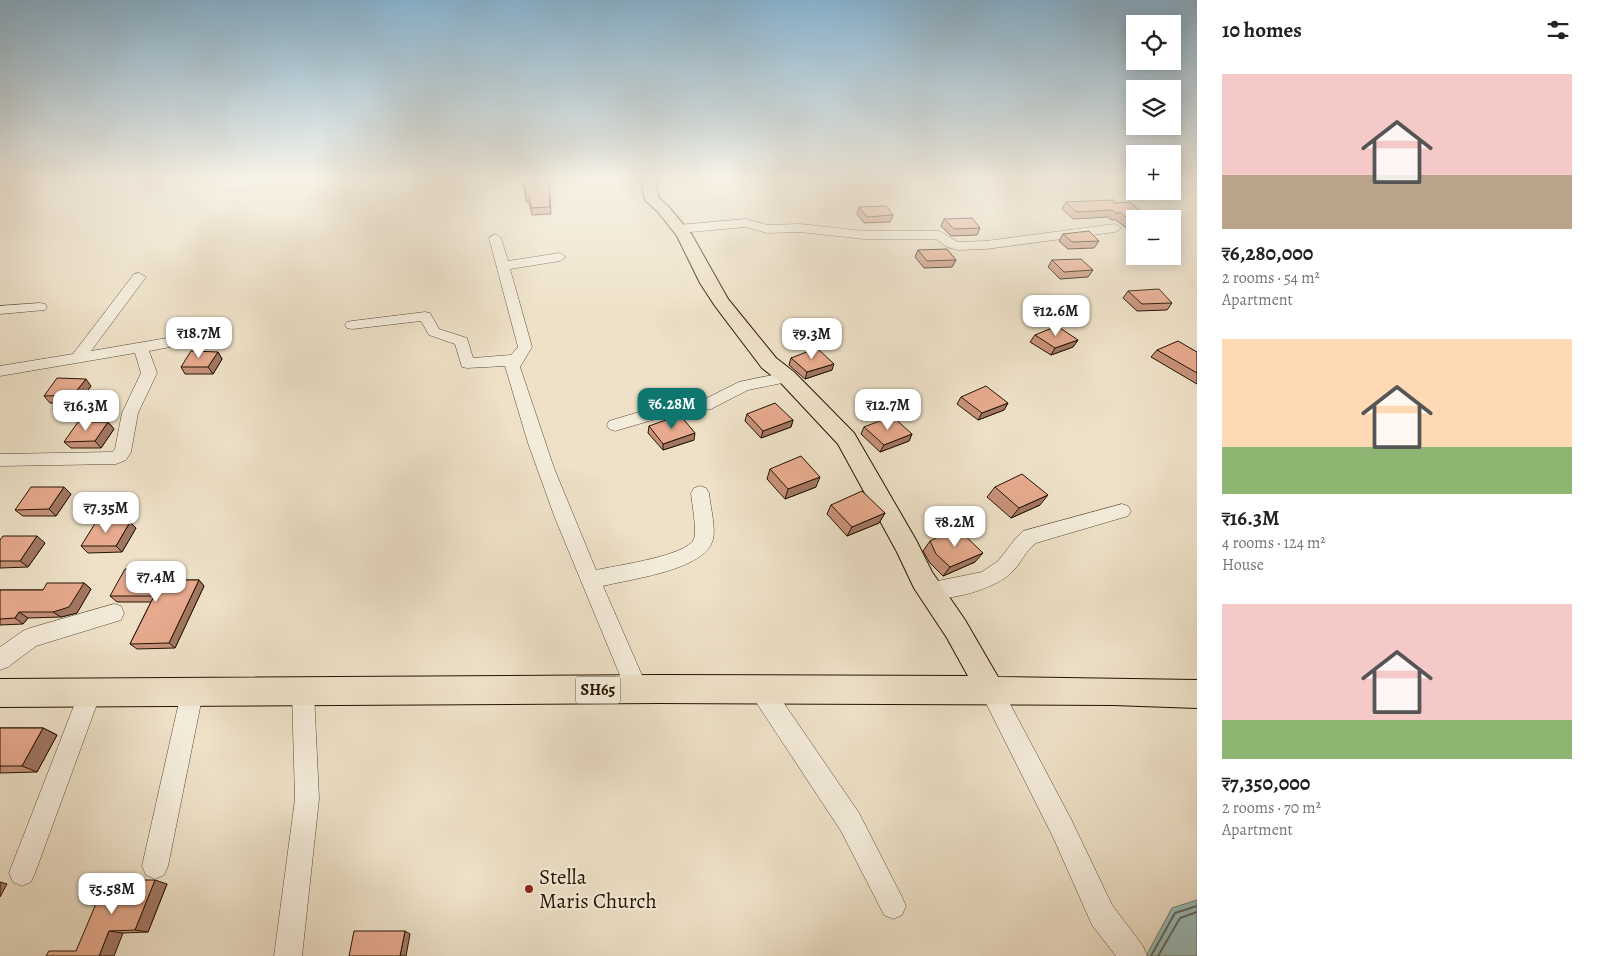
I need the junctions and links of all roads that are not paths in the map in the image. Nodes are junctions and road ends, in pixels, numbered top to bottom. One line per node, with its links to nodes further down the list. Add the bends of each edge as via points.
1 (675, 225): 5 (main road)
2 (728, 225): 5 (street)
3 (752, 225): 4 (street, via 767,229 800,228 864,235 939,235 958,246)
4 (1115, 228)
5 (679, 229): 18 (main road, via 721,302 769,363)
6 (494, 238): 8 (street)
7 (560, 257): 8 (street)
8 (502, 266): 16 (street, via 525,347)
9 (139, 277): 15 (street)
10 (40, 307): 11 (street)
11 (0, 310)
12 (352, 325): 16 (street, via 425,316 434,332 462,340 468,363)
13 (208, 336): 14 (street)
14 (141, 348): 15 (street); 20 (street, via 148,373 130,411 122,455 116,458)
15 (78, 358): 17 (street)
16 (514, 360): 23 (street, via 512,366 530,423)
17 (0, 371)
18 (787, 377): 19 (street, via 737,389 711,403 666,410); 24 (main road, via 846,440)
19 (615, 425)
20 (0, 460)
21 (700, 493): 23 (street, via 704,539 697,550 681,559)
22 (1122, 511): 24 (street, via 1030,537 1022,542 1008,565 984,581)
23 (591, 580): 27 (street)
24 (930, 590): 29 (main road)
25 (114, 612): 26 (street, via 30,638)
26 (0, 660)
27 (637, 689): 28 (main road, SH65); 30 (main road, SH65)
28 (762, 691): 29 (main road, SH65); 37 (street, via 850,822)
29 (990, 691): 34 (main road, SH65); 39 (street, via 1062,828 1102,915)
30 (303, 692): 33 (main road, SH65); 38 (street, via 308,790)
31 (0, 693): 32 (main road, SH65)
32 (90, 693): 33 (main road, SH65); 36 (street)
33 (192, 693): 35 (street)
34 (1197, 694)
35 (154, 866)
36 (22, 873)
37 (893, 906)
38 (288, 956)
39 (1133, 956)

